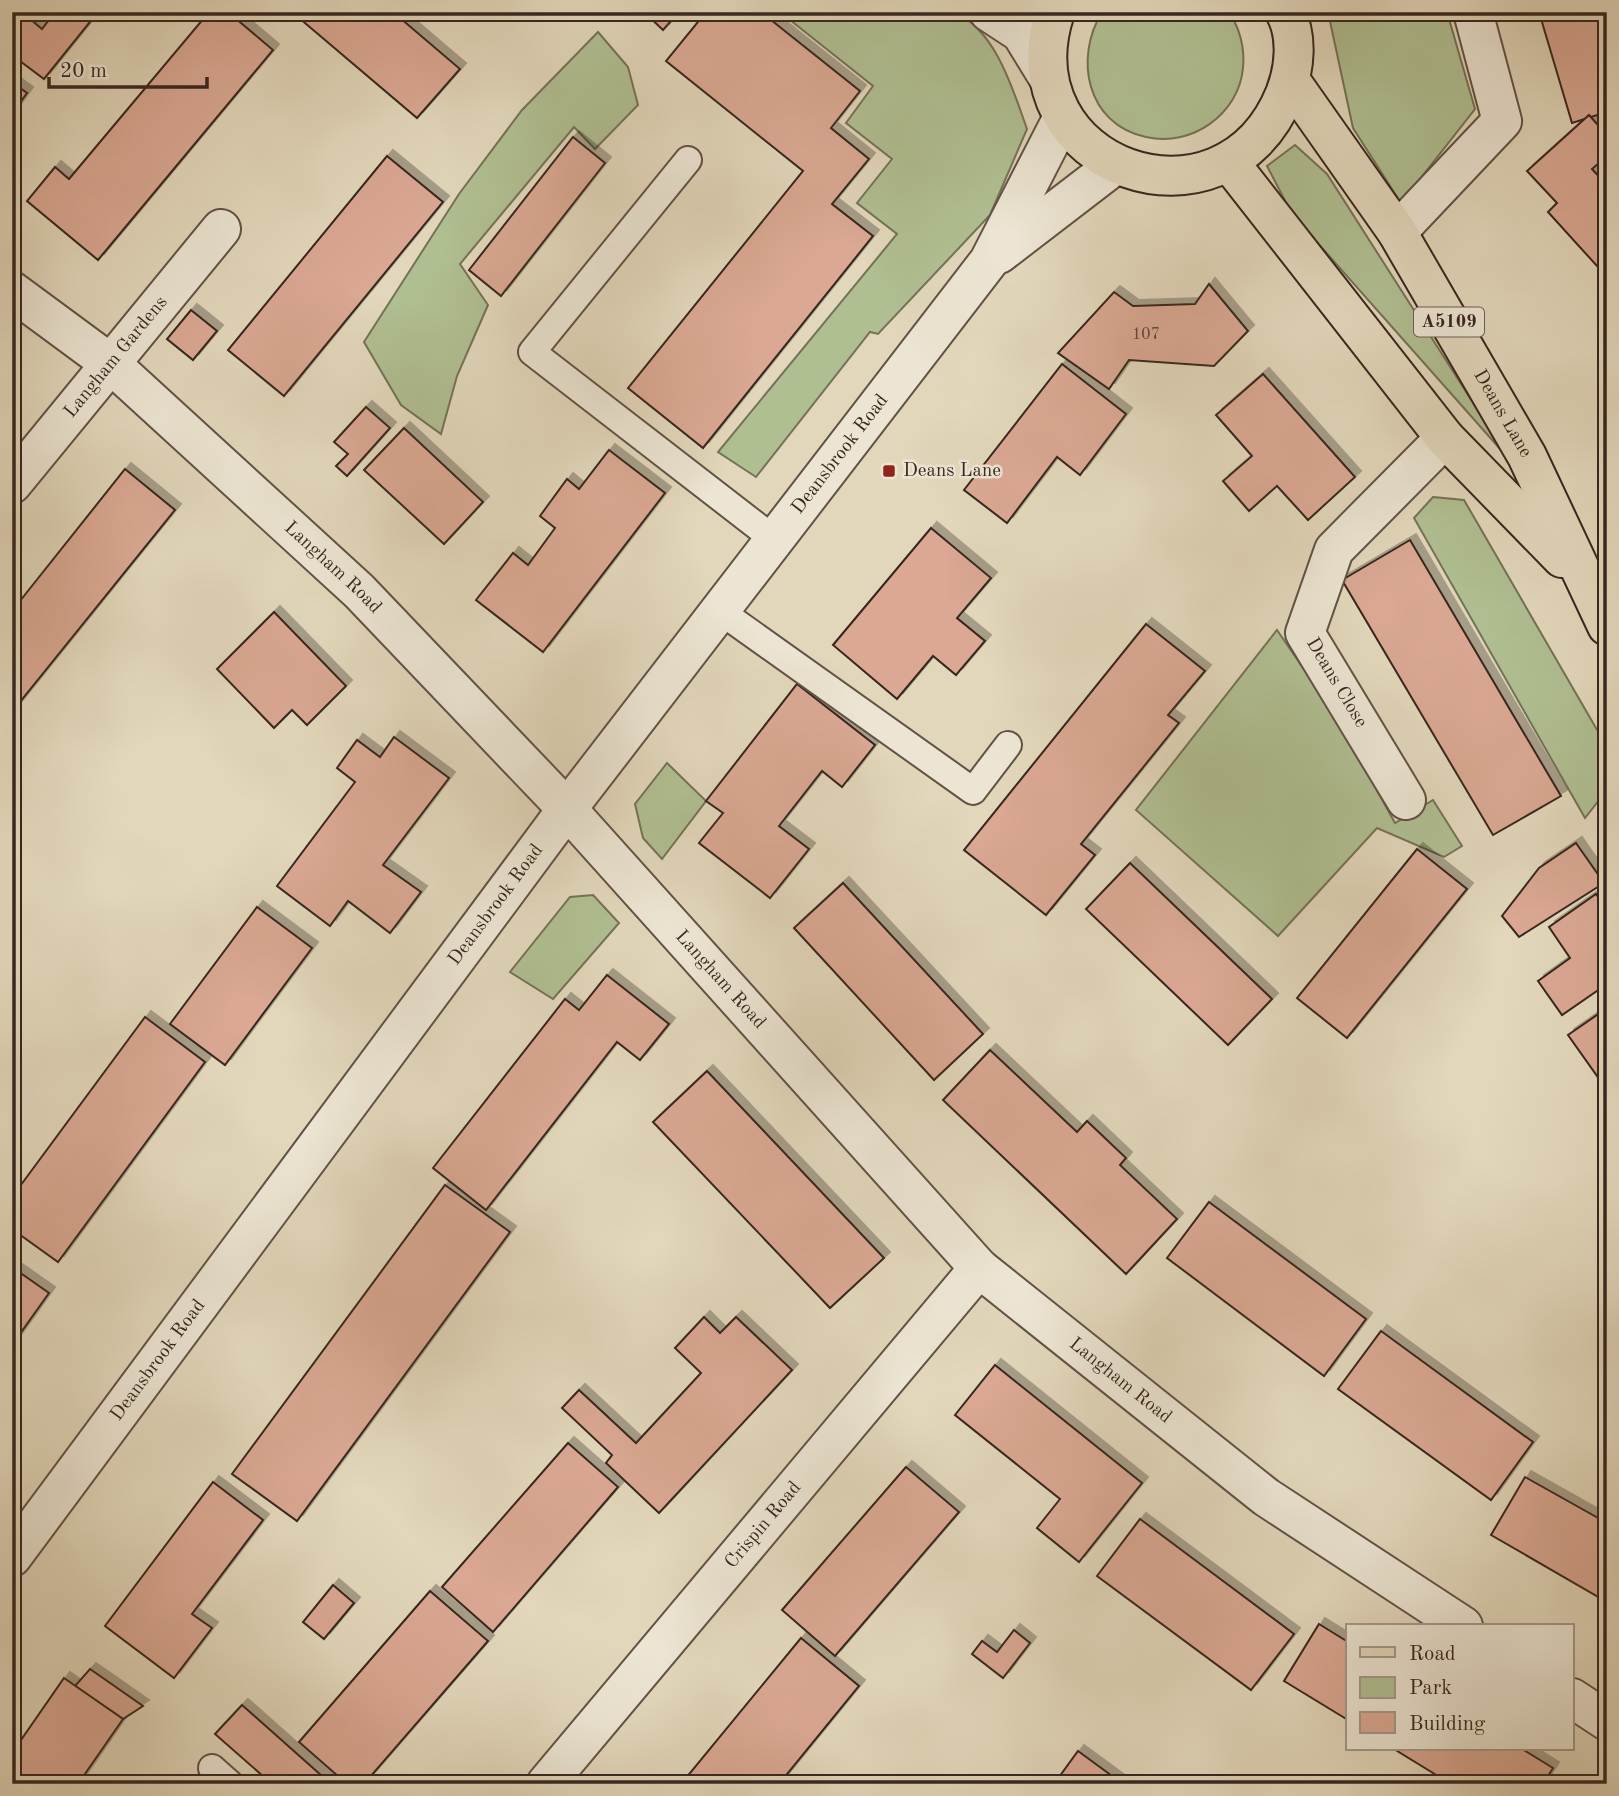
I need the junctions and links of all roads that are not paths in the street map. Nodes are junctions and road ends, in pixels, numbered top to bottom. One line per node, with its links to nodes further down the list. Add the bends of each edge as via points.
1 (989, 12): 5 (street, via 1021,33)
2 (1055, 12): 5 (main road, via 1048,35)
3 (1285, 12): 6 (main road, via 1294,28)
4 (1473, 12): 12 (street, via 1502,121)
5 (1048, 77): 7 (main road)
6 (1290, 80): 9 (main road, via 1274,120); 12 (main road, Deans Lane / A5109)
7 (1063, 117): 10 (main road, via 1091,149); 13 (street, Deansbrook Road)
8 (688, 160): 18 (lane, via 532,352)
9 (1229, 162): 10 (main road, via 1188,176 1156,177); 16 (main road, Deans Lane / A5109)
10 (1115, 165): 13 (street, Deansbrook Road)
11 (221, 229): 15 (street, Langham Gardens)
12 (1397, 232): 19 (main road, Deans Lane / A5109)
13 (989, 261): 18 (street, Deansbrook Road)
14 (12, 291): 15 (street, Langham Road)
15 (111, 364): 17 (street, Langham Gardens); 24 (street, Langham Road, via 359,592)
16 (1446, 438): 19 (main road, Deans Lane / A5109); 23 (street, Deans Close, via 1334,550 1305,633)
17 (12, 484)
18 (775, 540): 20 (street, Deansbrook Road)
19 (1595, 573): 21 (main road, Deans Lane / A5109)
20 (720, 611): 22 (lane, via 974,791); 24 (street, Deansbrook Road)
21 (1607, 625)
22 (1009, 745)
23 (1406, 800)
24 (567, 809): 25 (street, Langham Road); 26 (street, Deansbrook Road)
25 (979, 1268): 27 (street, Langham Road, via 1266,1497); 30 (street, Crispin Road)
26 (12, 1557)
27 (1460, 1624)
28 (1574, 1699): 29 (street)
29 (1607, 1721)
30 (545, 1784)

